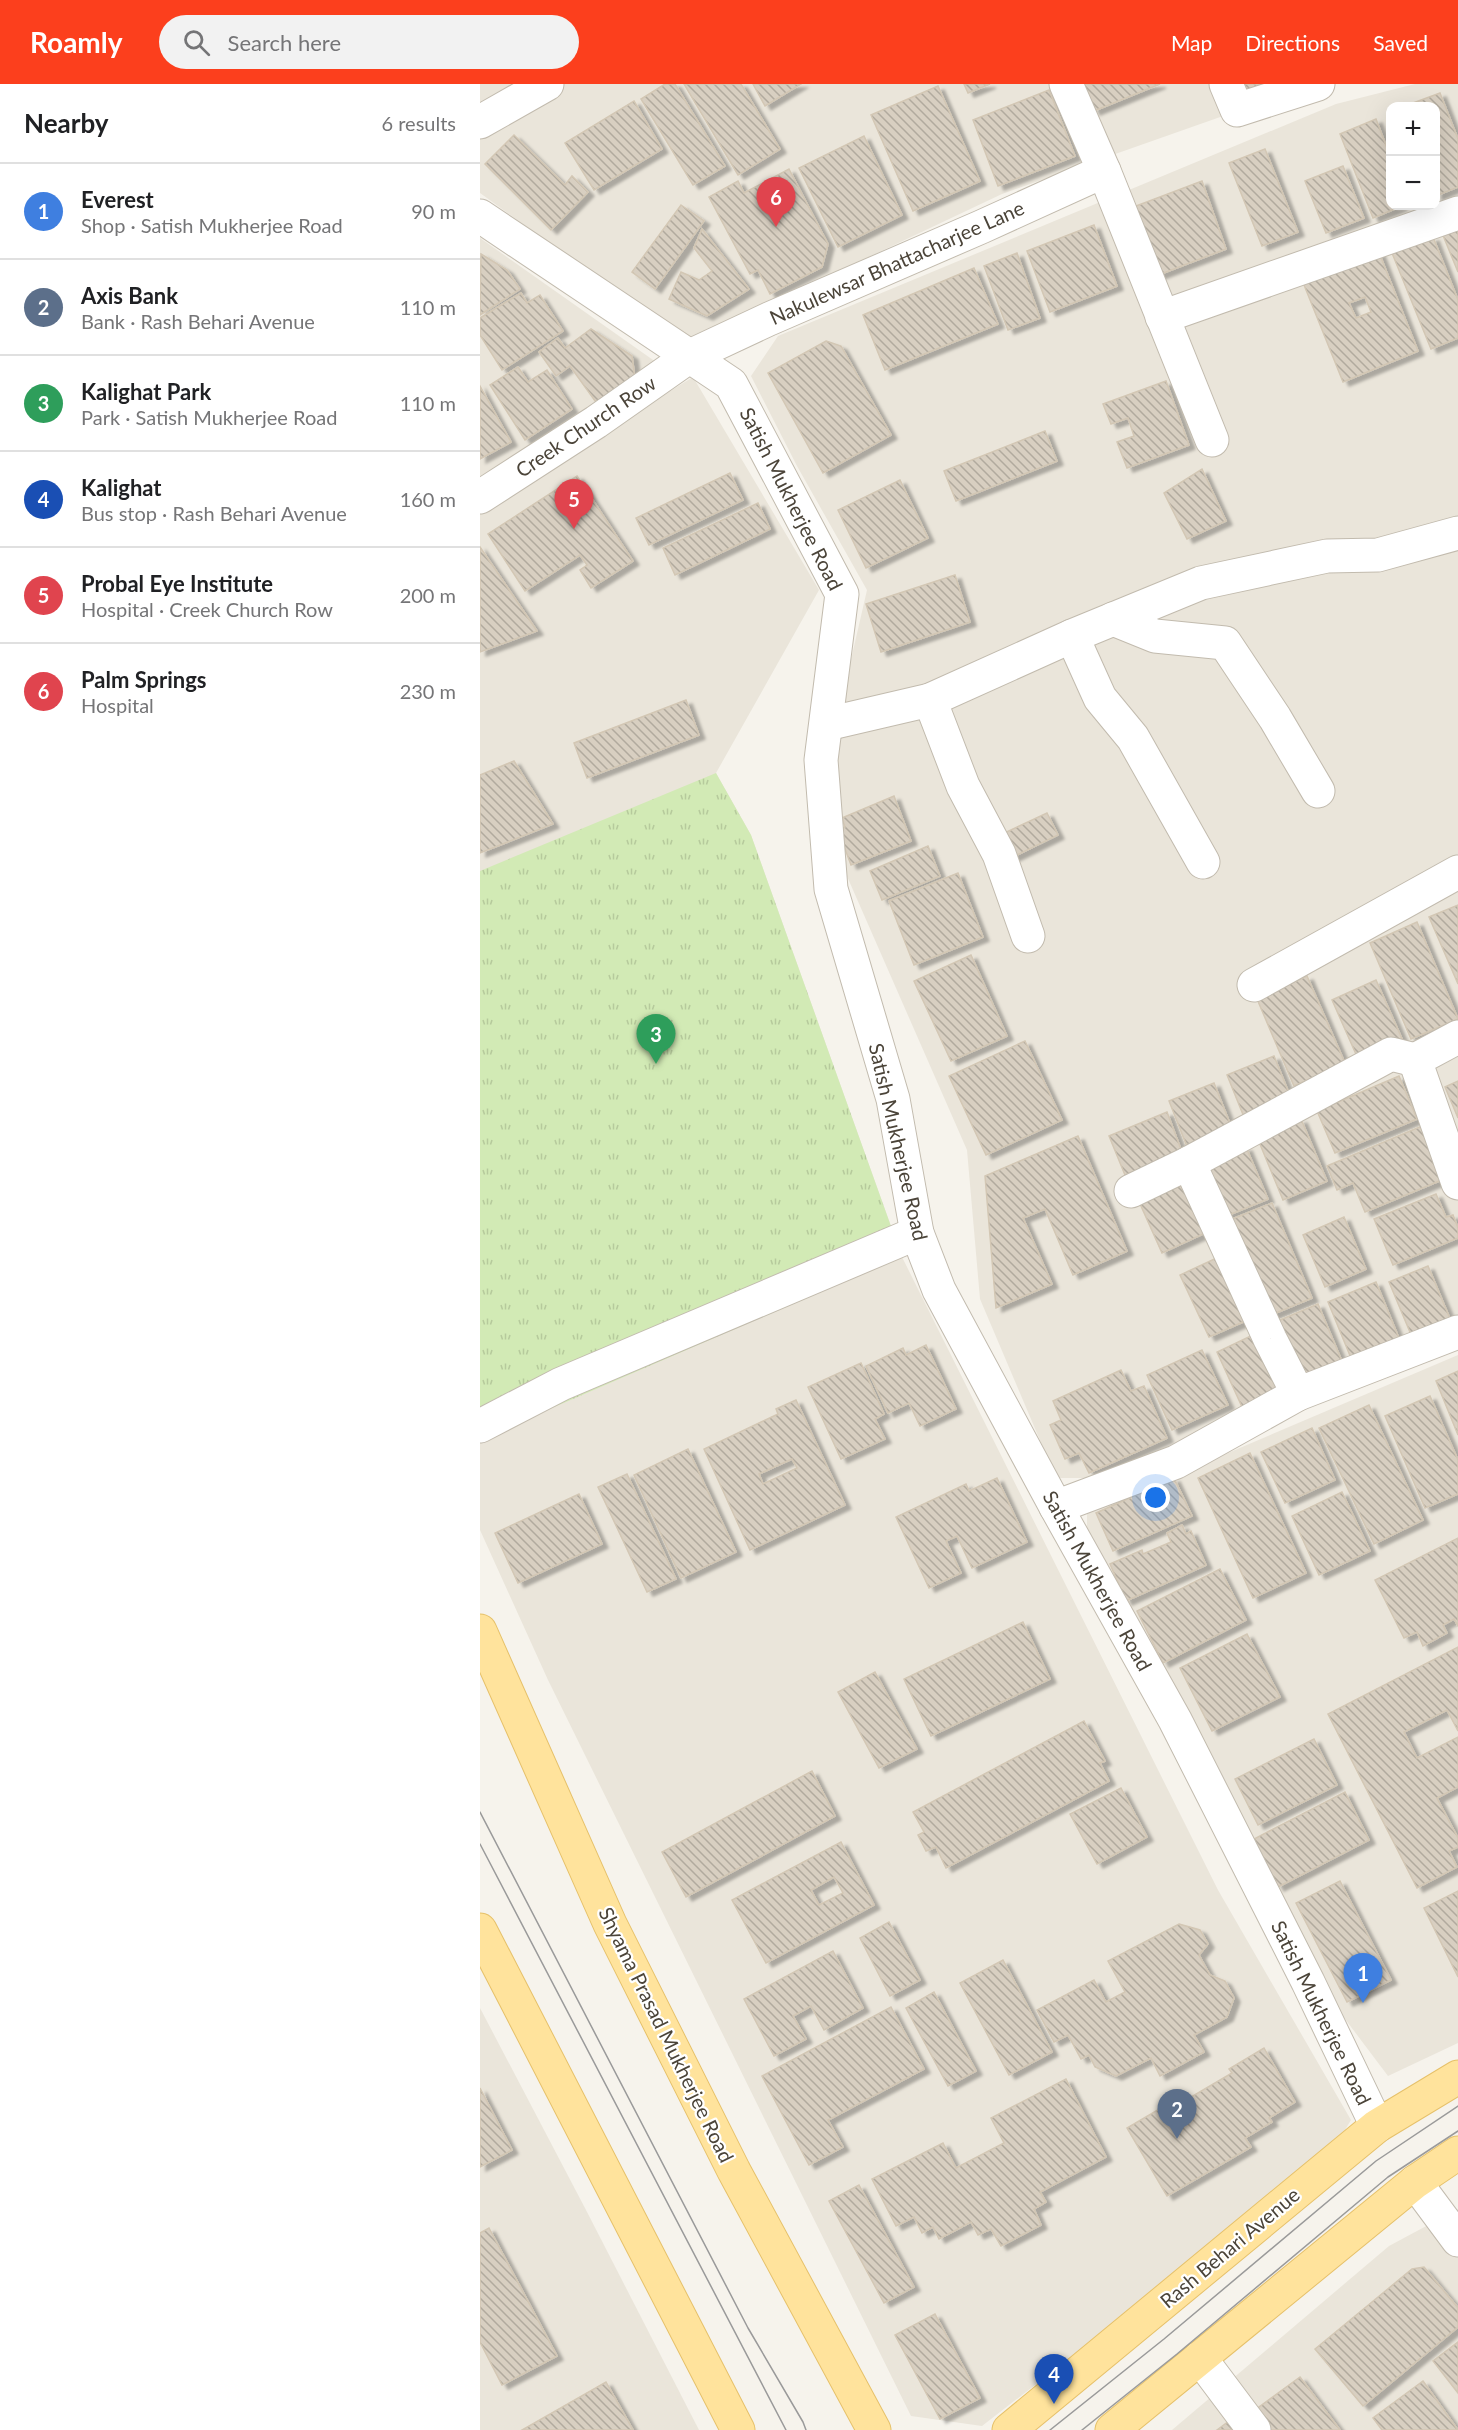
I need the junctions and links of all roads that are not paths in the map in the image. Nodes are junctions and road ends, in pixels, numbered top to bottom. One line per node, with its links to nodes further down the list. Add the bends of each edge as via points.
1 (547, 84): 5 (street)
2 (1066, 84): 6 (street)
3 (1318, 84): 4 (street)
4 (1232, 97)
5 (480, 122)
6 (1104, 171): 9 (street); 10 (street, Nakulewsar Bhattacharjee Lane)
7 (1458, 213): 9 (street)
8 (480, 216): 10 (street, Satish Mukherjee Road)
9 (1162, 317): 11 (street)
10 (690, 356): 12 (street, Creek Church Row); 17 (street, Satish Mukherjee Road, via 731,384 842,594)
11 (1212, 440)
12 (480, 497)
13 (1458, 533): 14 (street, via 1378,555 1327,556 1201,584)
14 (1113, 619): 15 (street); 18 (street, via 1155,636 1225,643)
15 (1072, 636): 16 (street); 19 (street, via 1100,699 1132,738)
16 (930, 700): 17 (street); 21 (street, via 963,786 999,854)
17 (827, 724): 28 (street, Satish Mukherjee Road, via 821,760 831,889 893,1099)
18 (1318, 791)
19 (1203, 862)
20 (1458, 872): 22 (street)
21 (1028, 936)
22 (1254, 985)
23 (1458, 1037): 24 (street)
24 (1415, 1060): 25 (street, via 1391,1054); 26 (street)
25 (1189, 1163): 27 (street); 30 (street)
26 (1458, 1183)
27 (1131, 1191)
28 (916, 1233): 31 (street, via 561,1384); 32 (street, Satish Mukherjee Road, via 939,1290)
29 (1458, 1332): 30 (street)
30 (1298, 1394): 32 (street, via 1176,1461)
31 (480, 1425)
32 (1056, 1507): 36 (street, Satish Mukherjee Road, via 1174,1720)
33 (480, 1631): 42 (main road, Shyama Prasad Mukherjee Road, via 610,1924 734,2171)
34 (480, 1930): 41 (main road)
35 (1458, 2077): 36 (main road, Rash Behari Avenue)
36 (1377, 2126): 43 (main road, Rash Behari Avenue)
37 (1458, 2153): 38 (main road)
38 (1415, 2182): 39 (street); 40 (main road)
39 (1458, 2240)
40 (1200, 2358): 44 (main road); 45 (street)
41 (738, 2430)
42 (874, 2430)
43 (1009, 2430)
44 (1112, 2430)
45 (1254, 2430)

